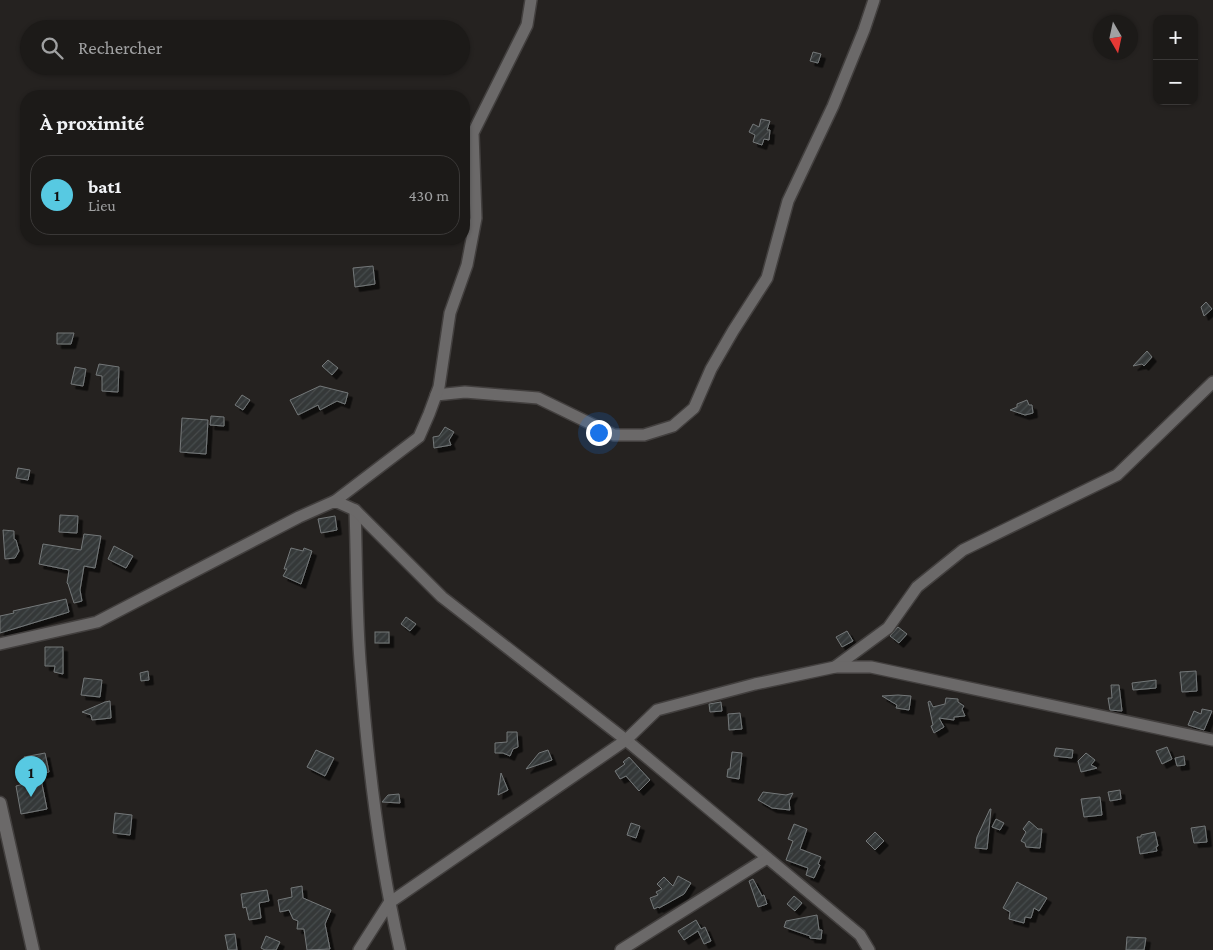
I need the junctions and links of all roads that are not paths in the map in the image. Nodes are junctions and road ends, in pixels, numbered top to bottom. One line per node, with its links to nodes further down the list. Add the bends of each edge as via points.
1 (531, 0): 4 (street, via 527,25 474,133 476,218 468,266 450,313)
2 (874, 0): 4 (street, via 833,106 788,201 767,278 716,362 694,408 673,426 644,434 614,435 538,398 465,392)
3 (1213, 382): 8 (street, via 1117,475 964,550 917,587 888,628)
4 (436, 396): 5 (street, via 419,437)
5 (335, 501): 6 (street); 7 (street, via 97,622)
6 (355, 510): 9 (street, via 442,597); 13 (street, via 360,672)
7 (0, 644)
8 (835, 667): 9 (street, via 657,710); 10 (street, via 872,667)
9 (626, 740): 12 (street); 13 (street)
10 (1213, 740)
11 (0, 804): 15 (street)
12 (767, 858): 14 (street, via 860,935); 18 (street)
13 (389, 903): 16 (street); 17 (street)
14 (865, 948)
15 (33, 950)
16 (359, 950)
17 (400, 950)
18 (621, 950)

